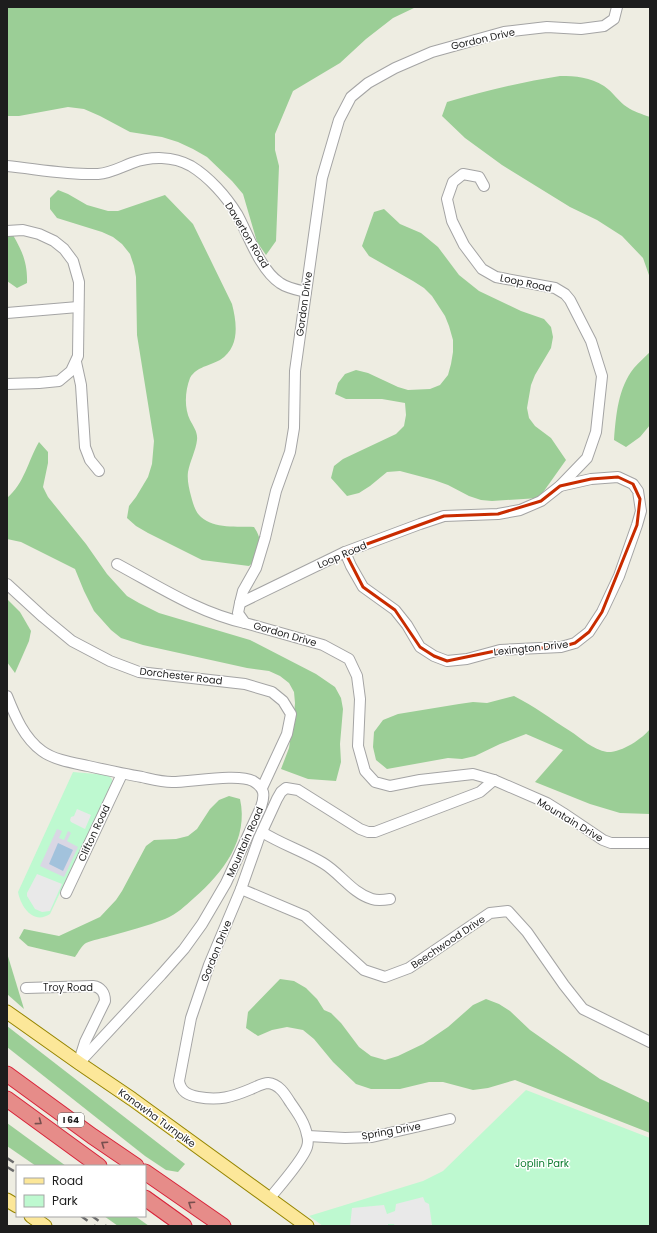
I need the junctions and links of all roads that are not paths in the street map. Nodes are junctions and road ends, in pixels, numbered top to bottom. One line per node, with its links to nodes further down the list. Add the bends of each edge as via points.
1 (617, 7): 5 (street, Gordon Drive, via 614,19 604,26 581,29 546,27 504,32 432,52 395,68 368,83 351,97 339,120 322,178)
2 (7, 166): 5 (street, Daverton Road, via 99,174 146,158 168,158 190,166 214,183 236,213 264,266 274,277 280,283)
3 (484, 186): 11 (street, Loop Road, via 479,177 463,174 453,182 447,199 452,221 464,245 482,269 496,277 555,288 565,294 592,341 602,376 596,432 587,458)
4 (7, 231): 6 (street, via 23,230 39,234 64,249 73,261 79,282)
5 (306, 292): 16 (street, Gordon Drive, via 295,371 294,428 290,452 276,491 256,568 243,591)
6 (78, 307): 7 (street); 8 (street)
7 (7, 313)
8 (76, 362): 9 (street, via 71,371 59,380); 10 (street, via 81,385 85,447 90,460)
9 (7, 384)
10 (99, 471)
11 (560, 486): 12 (street, Loop Road, via 591,479 618,477 633,484); 13 (street, Loop Road, via 541,501 520,510 498,514 444,516)
12 (638, 490): 13 (street, Lexington Drive, via 641,511 637,525 619,576 602,612 589,632 575,643 561,647 500,650 467,659 447,661 434,656 420,647 395,610 363,587)
13 (345, 552): 16 (street, Loop Road)
14 (117, 564): 17 (street, via 204,610)
15 (7, 584): 22 (street, Dorchester Road, via 72,641 110,661 139,672 245,684 272,692 283,701 291,714 287,734)
16 (240, 603): 17 (street, Gordon Drive, via 238,613)
17 (245, 623): 21 (street, Gordon Drive, via 323,645 349,659 357,676 360,699 358,746 365,771 376,782 390,786 473,774)
18 (7, 696): 19 (street)
19 (11, 718): 20 (street, via 43,752 64,761)
20 (122, 774): 22 (street, via 170,782 234,778 252,781); 26 (street, Clifton Road)
21 (494, 780): 23 (street, Gordon Drive, via 480,792 375,832 360,829 298,790 286,788 276,799); 24 (street, Mountain Drive, via 547,803 603,840 611,843)
22 (262, 788): 31 (street, Mountain Road, via 264,798 255,820 226,883 202,924 161,975)
23 (262, 832): 25 (street, Gordon Drive); 27 (street, via 323,863 358,892 372,899)
24 (650, 843)
25 (241, 889): 30 (street, Beechwood Drive, via 305,916 364,970 384,977 409,968 490,913 508,911 527,932 583,1009); 35 (street, Gordon Drive, via 209,965 191,1018 180,1086 188,1095 194,1097 222,1099 267,1083 276,1085 300,1116)
26 (66, 893)
27 (390, 899)
28 (26, 988): 31 (street, Troy Road, via 92,986 102,990 104,1001 85,1042)
29 (7, 1012): 31 (main road, Kanawha Turnpike)
30 (650, 1042)
31 (79, 1063): 40 (main road, Kanawha Turnpike)
32 (7, 1074): 37 (highway, I 64, one-way to 32)
33 (7, 1099): 36 (highway, I 64, one-way to 36)
34 (450, 1119): 35 (street, Spring Drive, via 372,1137)
35 (308, 1136): 40 (street, via 307,1148 299,1161)
36 (98, 1165)
37 (135, 1165)
38 (146, 1173): 46 (highway, one-way to 38)
39 (146, 1199): 45 (highway)
40 (269, 1199): 47 (main road, Kanawha Turnpike)
41 (7, 1200): 42 (main road)
42 (16, 1205)
43 (32, 1217): 44 (main road)
44 (45, 1226)
45 (184, 1226)
46 (223, 1226)
47 (307, 1226)

